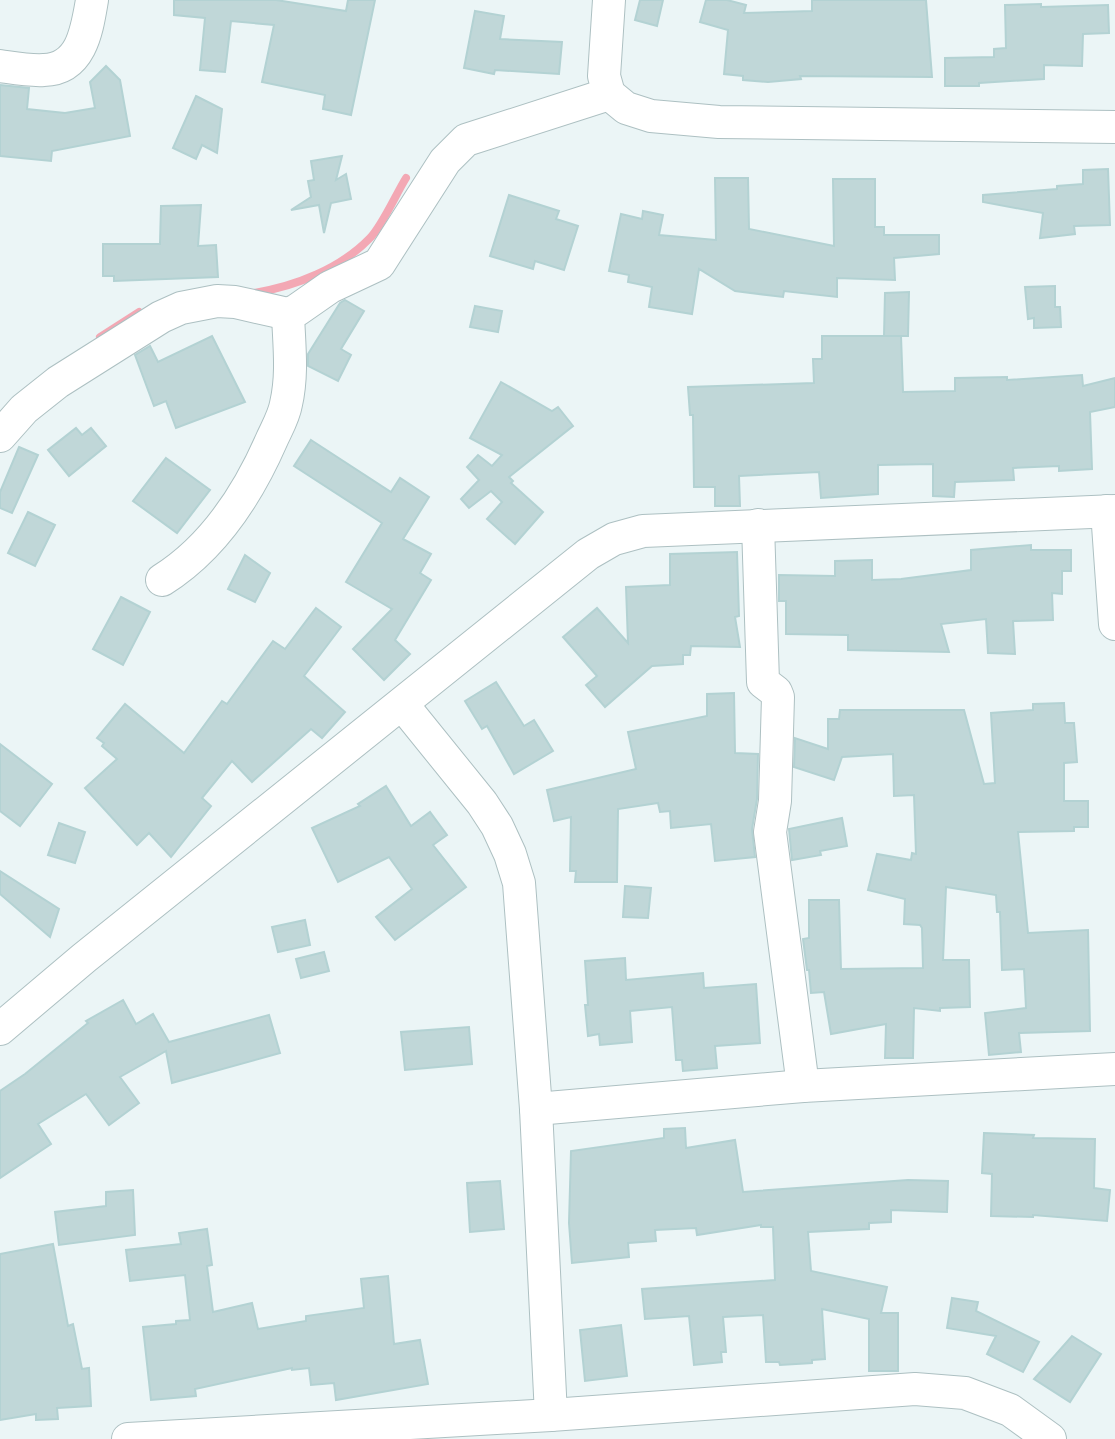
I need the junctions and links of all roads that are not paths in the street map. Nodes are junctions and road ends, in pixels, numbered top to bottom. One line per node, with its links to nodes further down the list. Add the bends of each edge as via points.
1 (92, 0): 3 (street, via 86,37 64,65 46,71)
2 (609, 0): 4 (street, via 604,76)
3 (0, 66)
4 (609, 94): 5 (street, via 626,108 650,116 719,122); 6 (street, via 466,140 445,161 379,264)
5 (1115, 127)
6 (288, 314): 7 (street, via 217,301 181,308 58,382); 10 (street, via 291,373 286,407 261,464 224,524 182,568)
7 (0, 436)
8 (1111, 511): 9 (street); 11 (street)
9 (758, 525): 12 (street, via 643,531 614,539 588,554); 15 (street, via 763,682 778,697 770,832)
10 (162, 580)
11 (1115, 624)
12 (402, 704): 13 (street); 16 (street, via 482,803 510,854 519,883)
13 (0, 1029)
14 (1115, 1069): 15 (street)
15 (803, 1086): 16 (street)
16 (536, 1110): 17 (street)
17 (551, 1415): 18 (street); 19 (street, via 915,1389 965,1393 1010,1410)
18 (128, 1439)
19 (1050, 1439)

